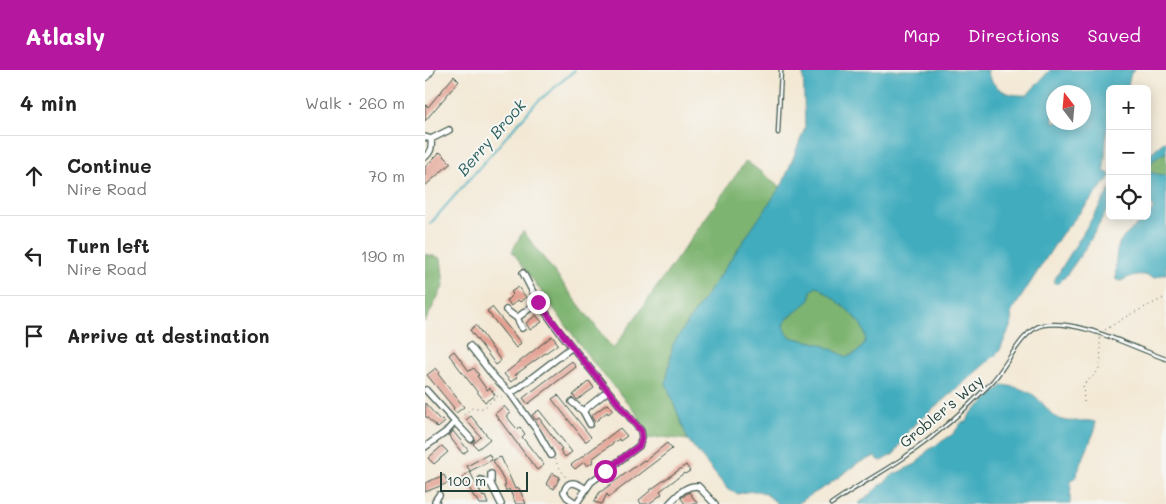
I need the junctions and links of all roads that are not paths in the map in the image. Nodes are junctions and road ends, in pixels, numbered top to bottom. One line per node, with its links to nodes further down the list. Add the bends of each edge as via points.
1 (430, 70): 3 (main road)
2 (781, 70): 5 (lane)
3 (425, 76)
4 (449, 130): 6 (street)
5 (778, 133)
6 (428, 138): 7 (street, via 432,146)
7 (425, 157)
8 (523, 273): 9 (street)
9 (538, 302): 11 (street); 14 (street)
10 (507, 310): 11 (street)
11 (517, 318): 12 (street)
12 (522, 328)
13 (470, 346): 18 (street)
14 (572, 347): 17 (street); 18 (street)
15 (1166, 359): 36 (lane, Grobler's Way, via 1093,331 1064,324 1031,330 993,381 963,410 906,456)
16 (426, 390): 21 (street)
17 (608, 391): 20 (street); 29 (street, via 637,425 642,438 639,446)
18 (510, 393): 25 (street)
19 (572, 402): 20 (street)
20 (583, 411): 22 (street)
21 (455, 422): 23 (street); 24 (street)
22 (590, 424)
23 (471, 439)
24 (425, 448)
25 (551, 455)
26 (491, 474): 28 (street)
27 (481, 480): 28 (street)
28 (491, 484): 32 (street)
29 (586, 488): 33 (street); 33 (street, via 575,482 565,486 567,497)
30 (439, 495): 31 (street, via 435,501)
31 (437, 504)
32 (501, 504)
33 (577, 504)
34 (669, 504): 35 (street, via 691,486 698,486)
35 (715, 504)
36 (831, 504)

